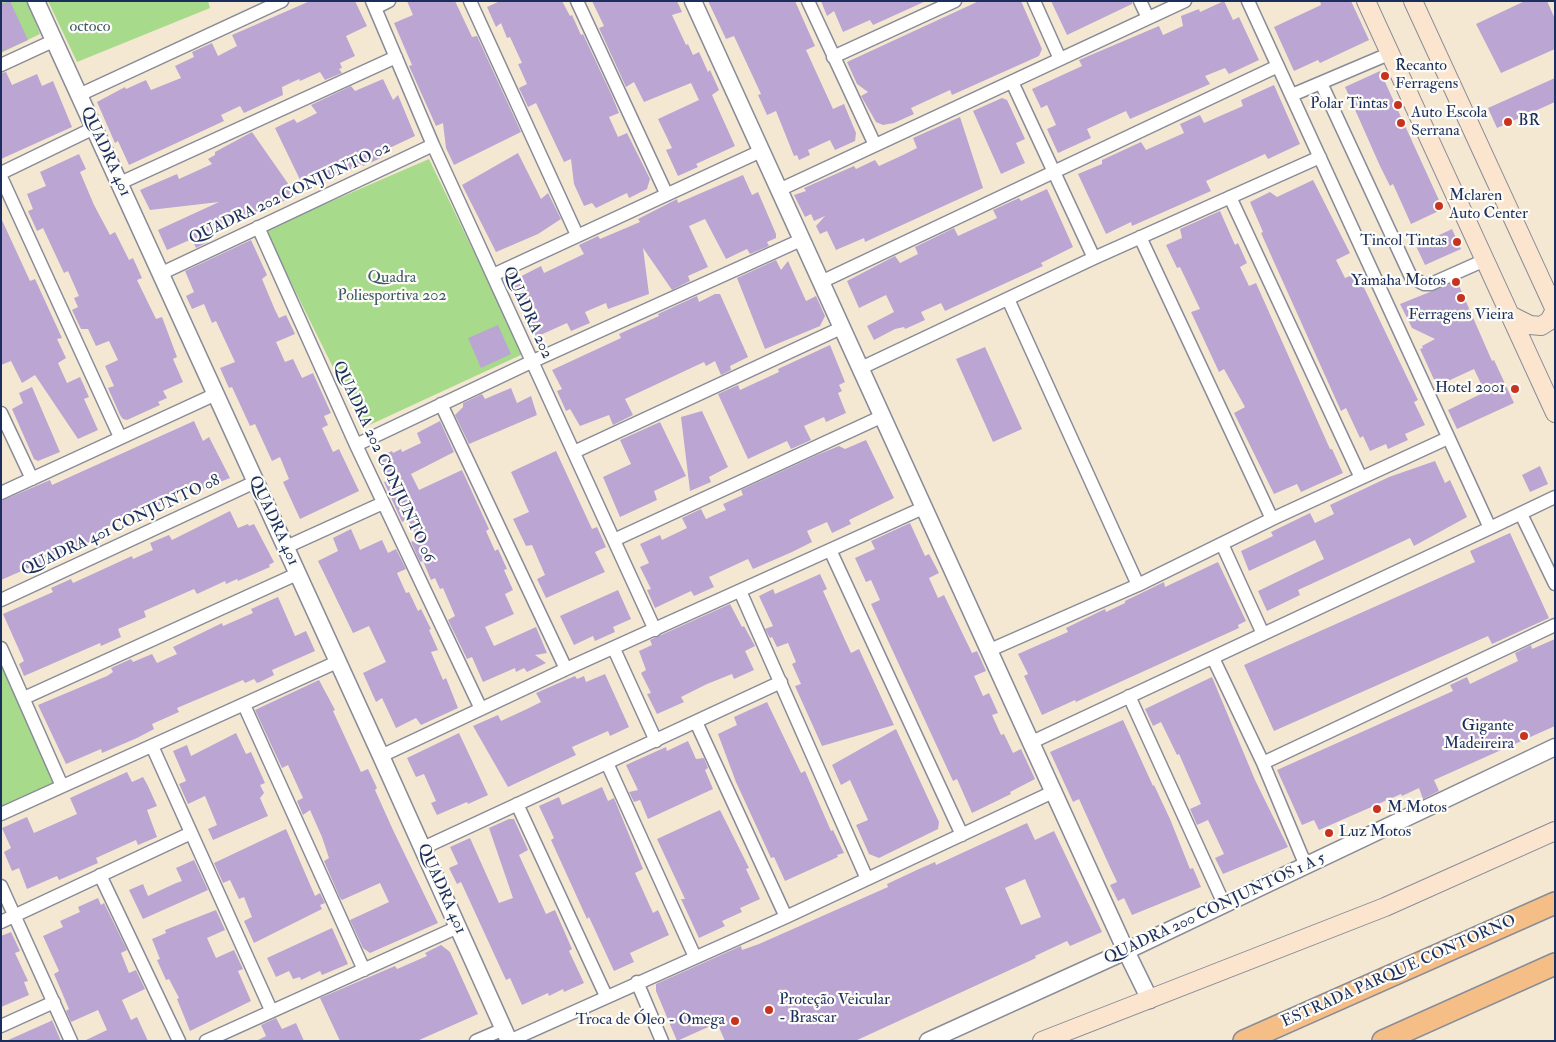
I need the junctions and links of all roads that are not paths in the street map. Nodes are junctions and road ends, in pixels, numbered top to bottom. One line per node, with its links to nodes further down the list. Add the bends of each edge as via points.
1 (36, 1): 19 (street, QUADRA 401)
2 (282, 1): 28 (street)
3 (389, 1): 16 (street)
4 (470, 1): 43 (street)
5 (578, 1): 40 (street)
6 (693, 1): 33 (street)
7 (808, 1): 22 (street)
8 (955, 1): 22 (street)
9 (1034, 1): 23 (street)
10 (1140, 1): 17 (street)
11 (1185, 1): 17 (street)
12 (1248, 1): 25 (street)
13 (1366, 1): 18 (main road)
14 (1384, 1): 18 (main road, via 1380,4)
15 (1413, 1): 52 (main road)
16 (374, 4): 21 (street, QUADRA 202)
17 (1148, 18): 23 (street)
18 (1376, 22): 20 (main road)
19 (53, 41): 24 (street); 28 (street, QUADRA 401)
20 (1391, 53): 27 (street); 47 (main road)
21 (396, 57): 31 (street, QUADRA 202); 38 (street)
22 (833, 57): 32 (street)
23 (1060, 59): 26 (street)
24 (1, 65)
25 (1278, 66): 29 (street); 35 (street)
26 (1012, 82): 32 (street); 35 (street)
27 (1321, 83): 29 (street); 47 (street, via 1411,277 1431,284)
28 (79, 95): 30 (street, QUADRA 401)
29 (1292, 95): 34 (street)
30 (94, 128): 36 (street); 38 (street, QUADRA 401)
31 (433, 145): 42 (street, QUADRA 202 CONJUNTO 02); 49 (street, QUADRA 202)
32 (875, 145): 39 (street)
33 (761, 151): 39 (street); 40 (street)
34 (1320, 157): 41 (street); 63 (street)
35 (1055, 172): 46 (street); 50 (street)
36 (1, 173)
37 (1, 178): 62 (street)
38 (120, 183): 48 (street, QUADRA 401)
39 (779, 190): 45 (street)
40 (666, 193): 43 (street)
41 (1230, 197): 44 (street); 66 (street)
42 (258, 228): 48 (street, QUADRA 202 CONJUNTO 02); 64 (street, QUADRA 202 CONJUNTO 06)
43 (577, 235): 49 (street)
44 (1140, 238): 46 (street); 74 (street)
45 (801, 240): 50 (street); 55 (street)
46 (1094, 258): 51 (street)
47 (1485, 260): 53 (main road)
48 (160, 274): 57 (street, QUADRA 401)
49 (493, 275): 55 (street, QUADRA 202)
50 (820, 282): 54 (street)
51 (1008, 298): 56 (street); 82 (street)
52 (1555, 310): 53 (main road, via 1550,320 1540,326 1530,326)
53 (1510, 315): 60 (main road)
54 (841, 328): 56 (street); 65 (street)
55 (531, 362): 58 (street); 65 (street, QUADRA 202)
56 (861, 368): 61 (street)
57 (216, 394): 62 (street); 68 (street, QUADRA 401)
58 (441, 404): 64 (street); 93 (street)
59 (1, 413): 67 (street)
60 (1555, 413)
61 (883, 416): 72 (street); 76 (street)
62 (120, 437): 67 (street)
63 (1448, 438): 66 (street); 75 (street)
64 (356, 445): 71 (street, QUADRA 202 CONJUNTO 06)
65 (574, 452): 76 (street, QUADRA 202)
66 (1361, 478): 74 (street)
67 (32, 479): 69 (street)
68 (255, 482): 78 (street, QUADRA 401); 84 (street, QUADRA 401 CONJUNTO 08)
69 (1, 493)
70 (1555, 497): 73 (street)
71 (383, 503): 78 (street); 98 (street, QUADRA 202 CONJUNTO 06)
72 (923, 508): 79 (street); 90 (street)
73 (1521, 514): 75 (street); 81 (street)
74 (1272, 519): 77 (street)
75 (1490, 528): 87 (street)
76 (614, 540): 86 (street, QUADRA 202)
77 (1222, 544): 82 (street); 87 (street)
78 (286, 547): 80 (street, QUADRA 401)
79 (830, 550): 83 (street); 113 (street)
80 (298, 574): 92 (street, QUADRA 401); 96 (street)
81 (1555, 584)
82 (1138, 585): 90 (street)
83 (740, 591): 86 (street); 94 (street)
84 (1, 600)
85 (1555, 625): 106 (street)
86 (655, 630): 89 (street)
87 (1263, 634): 91 (street)
88 (1, 648): 96 (street)
89 (614, 649): 93 (street); 100 (street)
90 (990, 650): 101 (street)
91 (1213, 658): 95 (street); 106 (street)
92 (336, 662): 97 (street); 104 (street, QUADRA 401)
93 (566, 669): 98 (street)
94 (781, 682): 99 (street); 117 (street)
95 (1129, 696): 101 (street); 120 (street)
96 (24, 698): 107 (street)
97 (244, 705): 102 (street); 128 (street)
98 (481, 709): 104 (street)
99 (696, 722): 100 (street); 122 (street)
100 (656, 741): 105 (street)
101 (1032, 742): 108 (street)
102 (152, 746): 107 (street); 112 (street)
103 (1555, 747): 115 (street, QUADRA 200 CONJUNTOS 1 A 5)
104 (381, 756): 114 (street, QUADRA 401)
105 (607, 763): 109 (street); 126 (street)
106 (1263, 763): 115 (street)
107 (62, 786): 110 (street)
108 (1055, 791): 113 (street); 125 (street)
109 (518, 804): 114 (street); 130 (street)
110 (1, 814)
111 (1550, 830): 131 (main road, via 1386,906)
112 (191, 833): 116 (street); 133 (street)
113 (962, 835): 117 (street)
114 (423, 848): 124 (street, QUADRA 401)
115 (1306, 866): 120 (street, QUADRA 200 CONJUNTOS 1 A 5)
116 (100, 876): 121 (street); 137 (street)
117 (866, 879): 122 (street)
118 (1, 886): 121 (street)
119 (1555, 903): 143 (highway, ESTRADA PARQUE CONTORNO)
120 (1224, 904): 125 (street, QUADRA 200 CONJUNTOS 1 A 5)
121 (15, 916): 123 (street); 132 (street)
122 (786, 917): 126 (street)
123 (1, 922)
124 (458, 927): 128 (street); 135 (street, QUADRA 401)
125 (1126, 951): 131 (street); 141 (street, QUADRA 200 CONJUNTOS 1 A 5)
126 (696, 957): 129 (street)
127 (1555, 964): 144 (highway)
128 (364, 970): 133 (street)
129 (637, 982): 130 (street); 140 (street)
130 (606, 996): 135 (street)
131 (1150, 1000): 142 (main road)
132 (54, 1002): 134 (street); 136 (street)
133 (271, 1010): 138 (street)
134 (1, 1026)
135 (507, 1037): 139 (street)
136 (70, 1041)
137 (179, 1041)
138 (206, 1041)
139 (476, 1041)
140 (662, 1041)
141 (928, 1041)
142 (1042, 1041)
143 (1244, 1041)
144 (1383, 1041)

